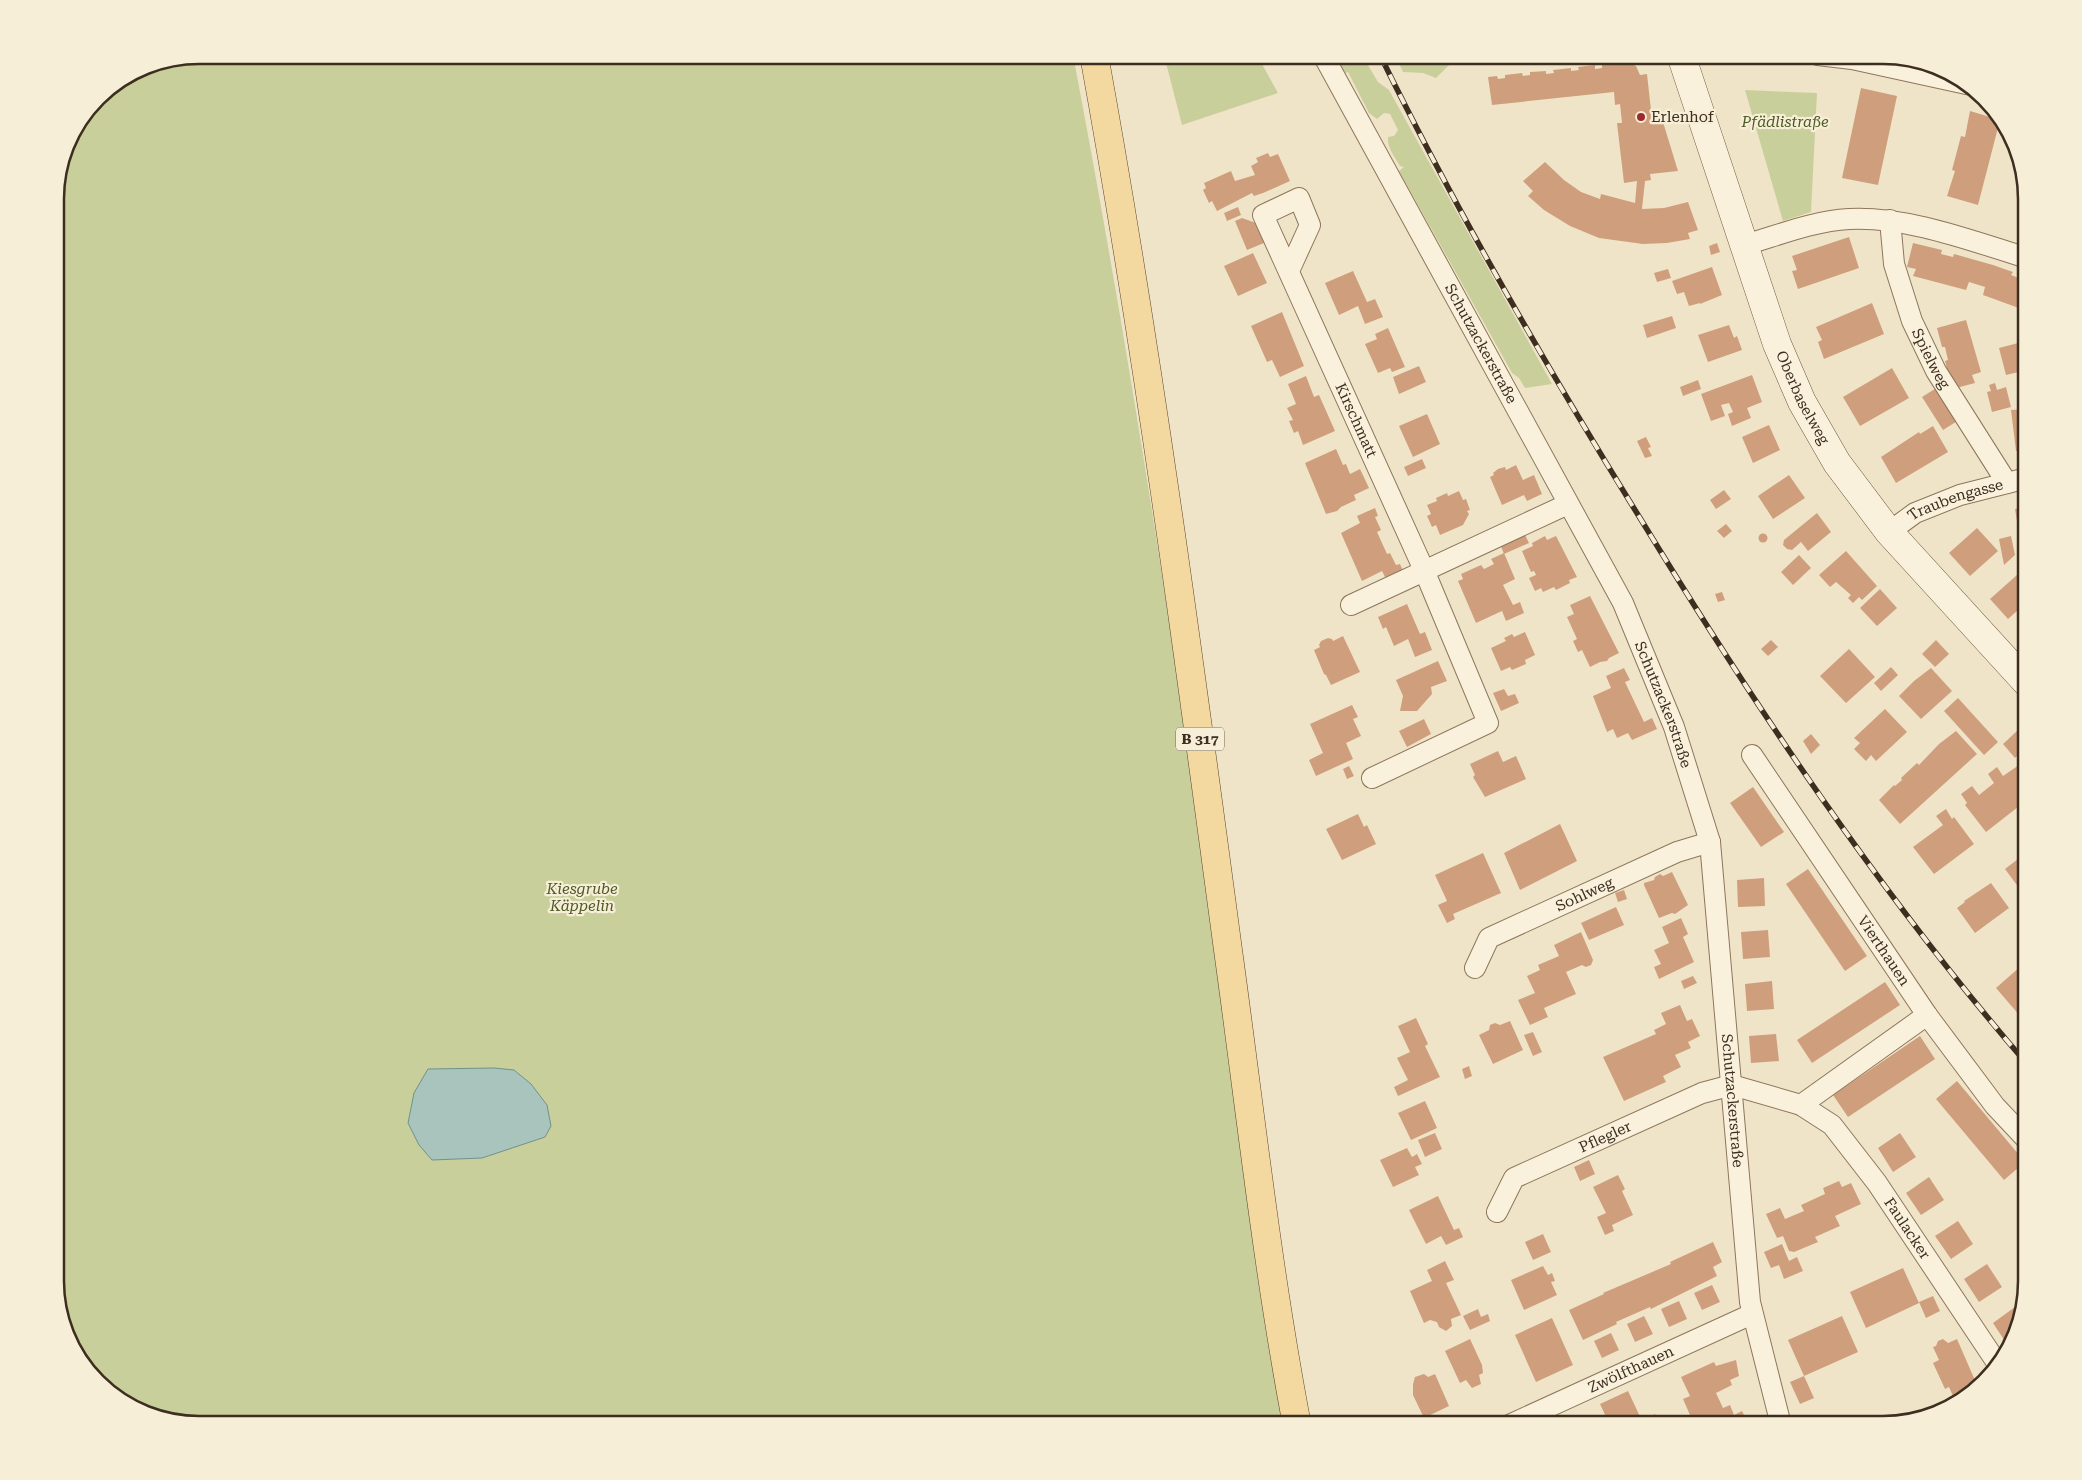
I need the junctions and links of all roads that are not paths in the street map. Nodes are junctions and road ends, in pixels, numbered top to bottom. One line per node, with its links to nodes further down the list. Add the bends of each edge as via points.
1 (1096, 64): 28 (main road, B 317, via 1150,391)
2 (1328, 64): 12 (street, Schutzackerstraße)
3 (1684, 64): 7 (street, Oberbaselweg)
4 (1871, 64): 5 (street)
5 (1946, 80)
6 (1890, 220): 7 (street, via 1849,219 1816,224); 8 (street); 11 (street, Spielweg, via 1894,264 1912,321 1936,372)
7 (1745, 245): 13 (street, Oberbaselweg, via 1777,344 1802,402 1837,462)
8 (2018, 255)
9 (1289, 271): 14 (street, Kirschmatt)
10 (2018, 480): 11 (street, Traubengasse)
11 (2007, 483): 13 (street, Traubengasse, via 1960,495 1915,513)
12 (1568, 504): 14 (street); 19 (street, Schutzackerstraße, via 1623,603 1674,727)
13 (1889, 532): 16 (street, Oberbaselweg)
14 (1424, 570): 15 (street); 18 (street, Kirschmatt, via 1488,722)
15 (1351, 605)
16 (2018, 673)
17 (1752, 755): 21 (street, Vierthauen)
18 (1372, 778)
19 (1710, 842): 20 (street, Sohlweg, via 1677,852 1489,938); 22 (street, Schutzackerstraße)
20 (1475, 968)
21 (1927, 1015): 23 (street); 24 (street, Vierthauen, via 1995,1106)
22 (1732, 1085): 23 (street, Faulacker); 25 (street, Pflegler, via 1702,1093 1514,1178); 26 (street, Schutzackerstraße)
23 (1801, 1105): 27 (street, Faulacker, via 1832,1125 1877,1183)
24 (2018, 1130)
25 (1497, 1212)
26 (1752, 1314): 29 (street, Zwölfthauen); 30 (street, Schutzackerstraße)
27 (1994, 1358)
28 (1295, 1416)
29 (1530, 1416)
30 (1779, 1416)

